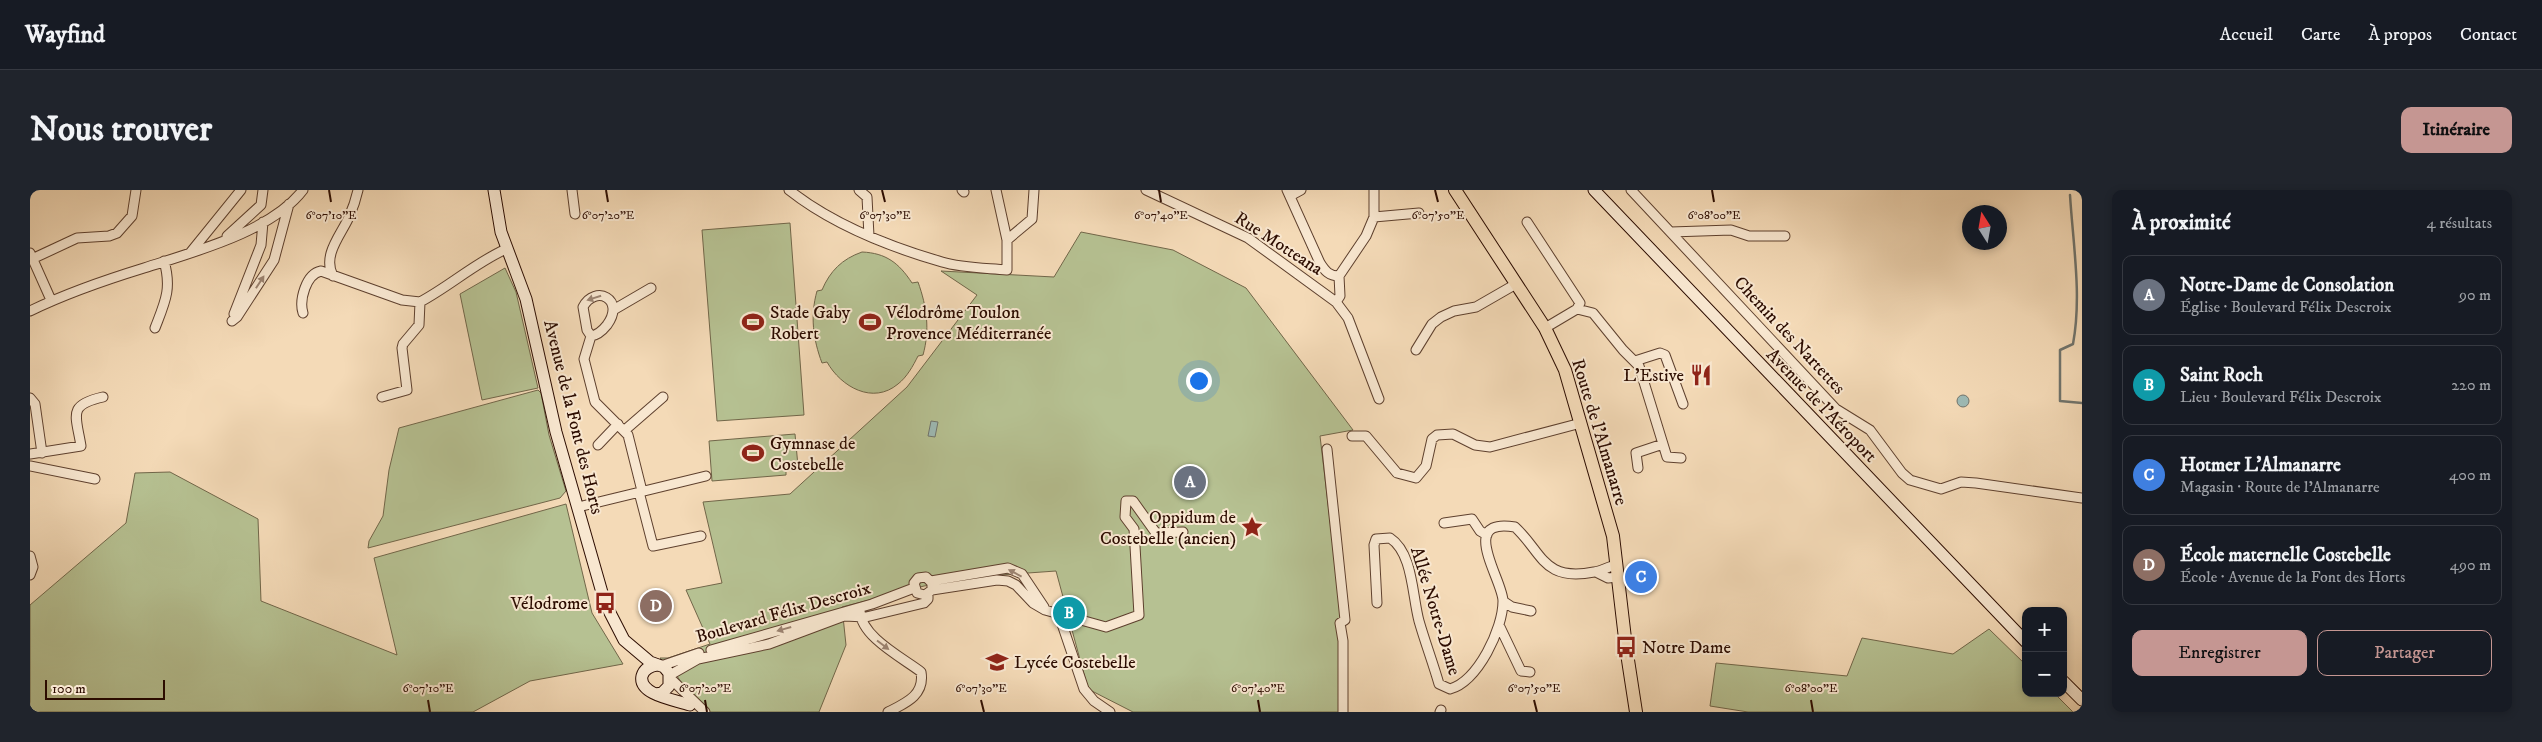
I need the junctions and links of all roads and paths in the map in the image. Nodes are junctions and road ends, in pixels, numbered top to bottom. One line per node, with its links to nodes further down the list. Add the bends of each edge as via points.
1 (136, 190): 32 (street, via 132,216 117,233 77,238)
2 (241, 190): 31 (street)
3 (263, 190): 29 (street, via 261,205)
4 (303, 190): 19 (street)
5 (358, 190): 34 (street, via 349,218 330,255)
6 (494, 190): 30 (main road, Avenue de la Font des Horts)
7 (572, 190): 21 (street)
8 (789, 190): 26 (street, via 820,211)
9 (859, 190): 26 (street, via 867,197)
10 (996, 190): 28 (street)
11 (1034, 190): 28 (street, via 1032,219)
12 (1146, 190): 40 (street, Rue Motteana, via 1248,238)
13 (1301, 190): 18 (street)
14 (1374, 190): 22 (street)
15 (1455, 190): 36 (main road, Route de l'Almanarre)
16 (1594, 190): 87 (main road, Avenue de l'Aéroport)
17 (1631, 190): 25 (street, Chemin des Nartettes)
18 (1288, 193): 35 (street, via 1320,263 1326,272)
19 (288, 204): 23 (street); 23 (street, one-way to 19, via 261,245 232,321 274,260)
20 (1419, 213): 22 (street)
21 (576, 214)
22 (1374, 216): 35 (street, via 1366,236)
23 (263, 222): 29 (street)
24 (1527, 222): 42 (street, via 1580,303)
25 (1671, 232): 27 (street, via 1731,230 1749,236); 70 (street, Chemin des Nartettes, via 1836,409 1870,430 1910,480 1941,489 1961,482 1976,482)
26 (868, 236): 28 (street, via 944,263 1007,270)
27 (1785, 236)
28 (1007, 240)
29 (218, 245): 31 (street)
30 (506, 249): 39 (street, via 486,258 443,290); 71 (main road, Avenue de la Font des Horts, via 526,299 556,432)
31 (190, 253): 33 (street)
32 (31, 256): 38 (street)
33 (164, 261): 38 (street); 45 (street, via 169,290)
34 (333, 276): 39 (street, via 402,300); 44 (street, via 321,272 311,276 301,306)
35 (1339, 276): 40 (street, via 1340,296)
36 (1516, 284): 46 (main road, Route de l'Almanarre); 48 (street, via 1476,307 1441,317 1432,324)
37 (651, 288): 41 (street)
38 (51, 300): 43 (street)
39 (420, 302): 52 (street, via 419,325 402,348 407,390)
40 (1336, 302): 54 (street, via 1348,318)
41 (615, 309): 47 (street, via 604,329); 47 (street, one-way to 47, via 603,296 586,300 582,307)
42 (1577, 309): 46 (street); 49 (street, via 1593,313)
43 (30, 311)
44 (303, 313)
45 (155, 328)
46 (1544, 328): 56 (main road, Route de l'Almanarre, via 1565,370)
47 (591, 336): 57 (street, via 584,359 595,402)
48 (1416, 350)
49 (1635, 361): 55 (street, via 1660,353 1665,355); 59 (street)
50 (663, 396): 57 (street)
51 (103, 397): 62 (street, via 84,401 77,408 81,446)
52 (382, 397)
53 (30, 398): 62 (street, via 35,404)
54 (1379, 399)
55 (1684, 404)
56 (1582, 423): 58 (street, via 1490,447 1475,445 1453,434 1437,435 1432,439 1426,466 1416,478 1397,474 1366,436); 77 (main road, Route de l'Almanarre, via 1613,536)
57 (622, 427): 60 (street); 69 (street)
58 (1352, 436)
59 (1663, 444): 64 (street, via 1667,456); 66 (street, via 1636,453)
60 (598, 445)
61 (1327, 449): 100 (street, via 1345,620 1340,623)
62 (42, 453): 63 (street)
63 (31, 456)
64 (1681, 458)
65 (30, 466): 68 (street)
66 (1638, 468)
67 (706, 476): 69 (street)
68 (95, 479)
69 (640, 491): 71 (street); 75 (street, via 653,546)
70 (2082, 498)
71 (578, 507): 88 (main road, Avenue de la Font des Horts, via 607,608 617,629)
72 (1444, 523): 74 (street, via 1472,519)
73 (1183, 532): 85 (street, Boulevard Félix Descroix, via 1156,534 1133,500 1126,501 1125,517 1134,529 1139,615 1106,627)
74 (1487, 535): 77 (street, via 1499,527 1515,527 1542,560 1556,570 1596,572 1608,578); 81 (street, Allée Notre-Dame, via 1486,553 1500,584)
75 (700, 536)
76 (30, 556): 78 (street, via 34,567)
77 (1618, 571): 101 (main road, Route de l'Almanarre)
78 (30, 575)
79 (914, 588): 80 (street, via 919,595); 80 (street, Boulevard Félix Descroix, via 916,580 926,577); 84 (street, Boulevard Félix Descroix)
80 (930, 588): 84 (street, Boulevard Félix Descroix, via 924,602); 85 (street, Boulevard Félix Descroix, via 1008,581 1033,603)
81 (1503, 601): 83 (street, via 1512,607); 86 (street, Allée Notre-Dame)
82 (1377, 603): 86 (street, Allée Notre-Dame, via 1374,545 1376,540 1390,538 1400,546 1407,565 1419,621 1440,684 1445,688 1455,688 1463,683 1479,665)
83 (1531, 611)
84 (861, 612): 89 (street, Boulevard Félix Descroix, one-way to 89); 92 (street, Boulevard Félix Descroix, via 769,644 698,659); 98 (street, one-way to 98, via 879,642 921,672 919,692)
85 (1062, 615): 99 (street, via 1062,624 1084,690)
86 (1500, 627): 91 (street, via 1521,671)
87 (2022, 638)
88 (633, 648): 89 (main road, Avenue de la Font des Horts); 90 (main road, Avenue de la Font des Horts, via 642,663)
89 (659, 665): 90 (main road); 92 (main road)
90 (643, 672): 94 (main road, via 645,688)
91 (1530, 672)
92 (671, 679): 94 (main road, via 665,691); 96 (main road); 97 (street)
93 (2067, 685): 95 (main road)
94 (656, 694): 96 (main road)
95 (2082, 700)
96 (693, 709)
97 (705, 712)
98 (888, 712)
99 (1110, 712)
100 (1343, 712)
101 (1636, 712)

